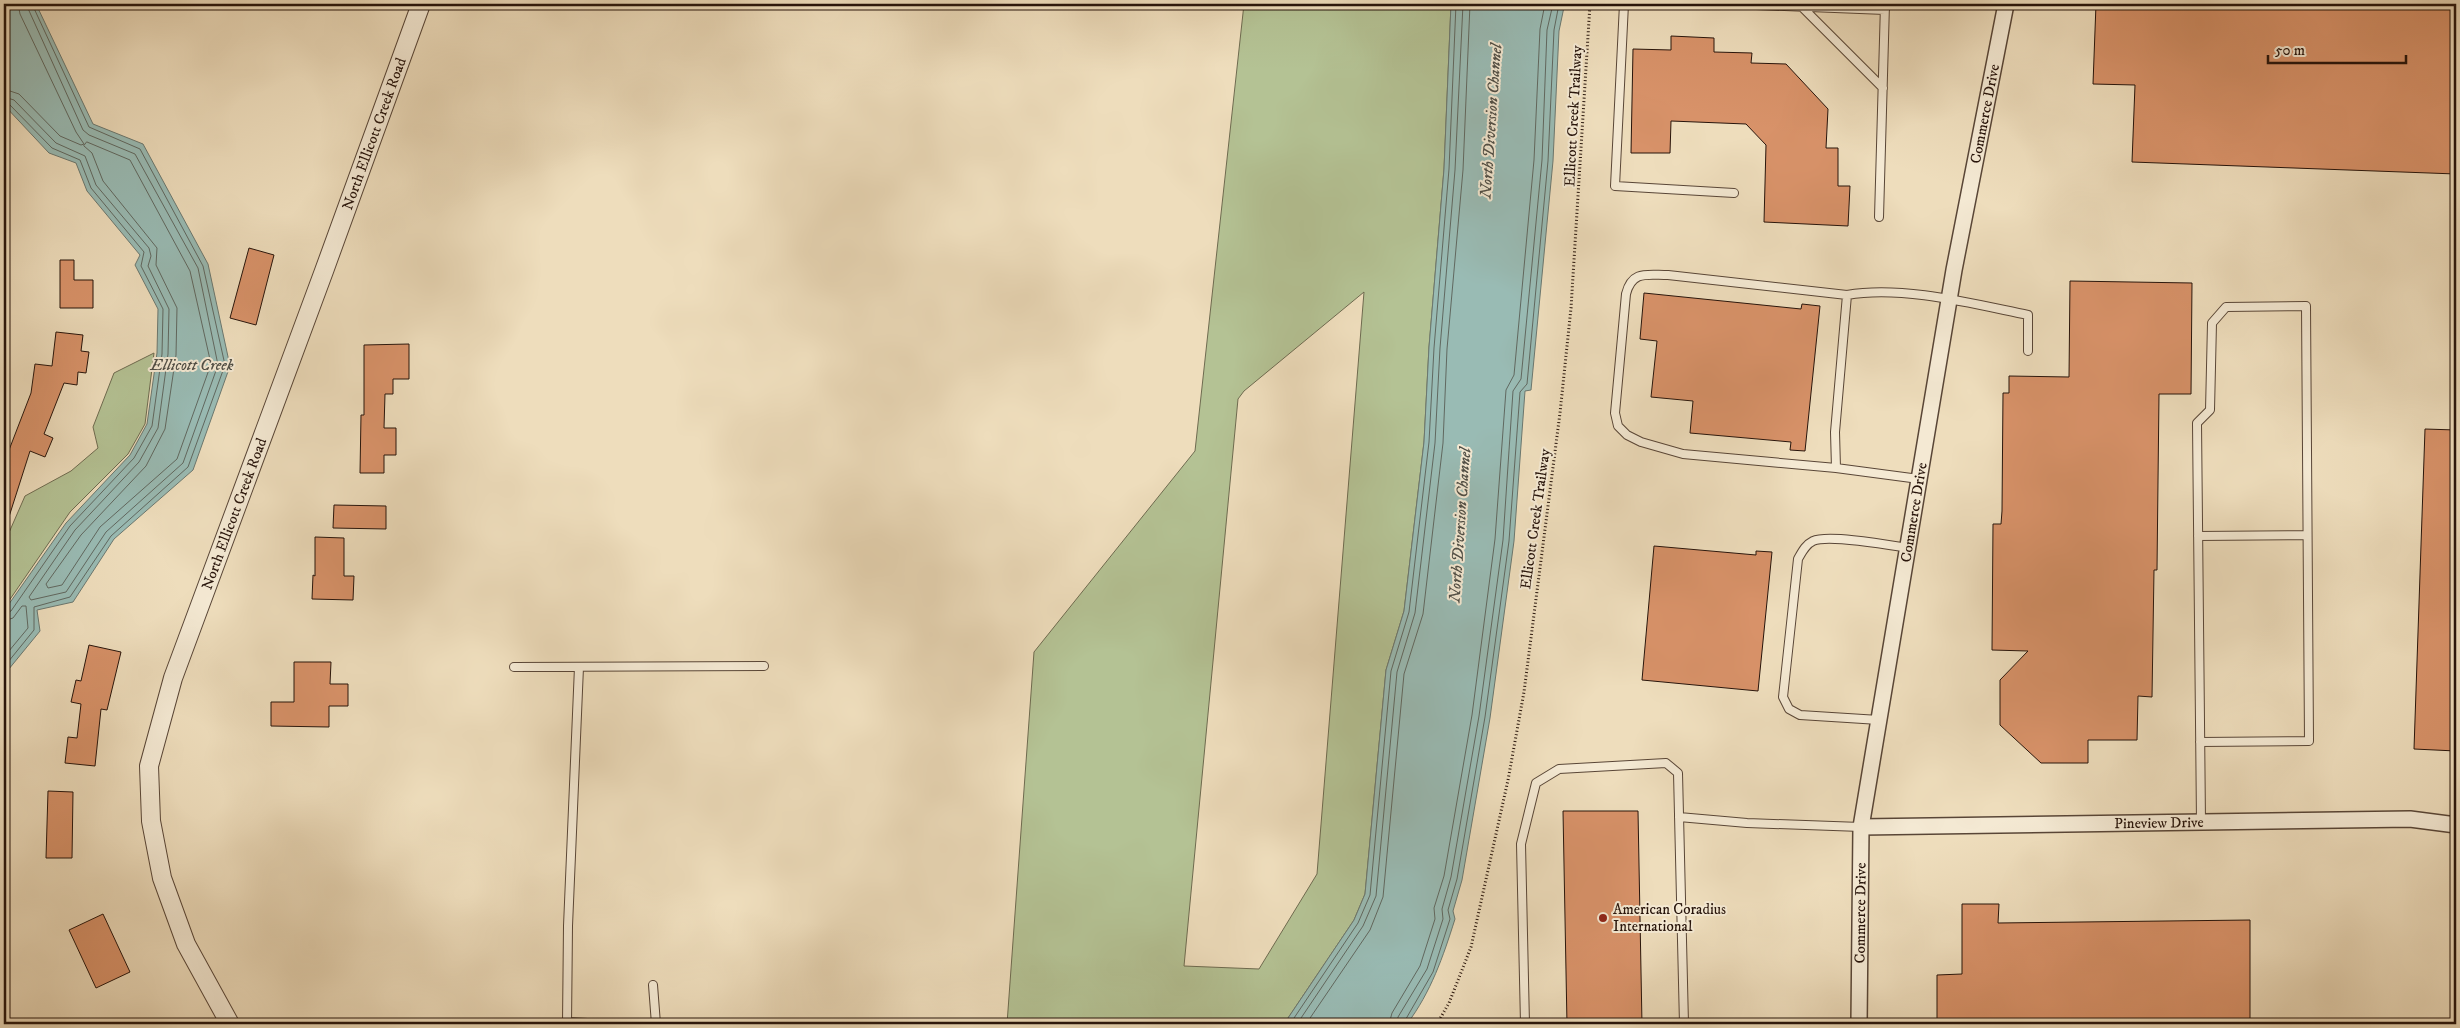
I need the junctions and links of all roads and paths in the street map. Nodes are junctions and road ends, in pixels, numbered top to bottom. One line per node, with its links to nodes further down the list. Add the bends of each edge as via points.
1 (420, 4): 30 (street, North Ellicott Creek Road, via 173,678 149,766 151,821 162,878 186,944)
2 (1590, 4): 33 (path, Ellicott Creek Trailway, via 1571,308 1524,692 1471,948)
3 (1624, 4): 9 (lane, via 1615,186)
4 (1732, 4): 6 (lane)
5 (2006, 4): 12 (street, Commerce Drive)
6 (1802, 7): 7 (lane); 8 (lane)
7 (1885, 7): 8 (lane)
8 (1883, 88): 10 (lane)
9 (1734, 193)
10 (1879, 217)
11 (1847, 295): 12 (lane, via 1868,291); 14 (lane, via 1835,432); 14 (lane, via 1668,275 1636,277 1629,283 1626,294 1615,413 1618,426 1627,435 1683,454)
12 (1949, 298): 13 (lane, via 2028,315); 15 (street, Commerce Drive)
13 (2028, 351)
14 (1836, 468): 15 (lane)
15 (1919, 479): 18 (street, Commerce Drive)
16 (2198, 536): 17 (lane); 17 (lane, via 2197,423 2210,410 2212,323 2226,307 2306,306); 23 (lane)
17 (2307, 536): 23 (lane, via 2308,740)
18 (1908, 548): 22 (street, Commerce Drive); 22 (lane, via 1814,540 1803,548 1798,559 1783,697 1788,709 1800,715)
19 (579, 666): 20 (lane); 21 (lane); 29 (lane)
20 (764, 666)
21 (514, 667)
22 (1879, 720): 27 (street, Commerce Drive)
23 (2200, 742): 25 (lane)
24 (1679, 817): 27 (lane); 34 (lane, via 1678,773 1666,763 1559,769 1536,783 1521,844); 35 (lane)
25 (2200, 822): 26 (street, Pineview Drive, via 2410,819); 27 (street, Pineview Drive)
26 (2456, 825)
27 (1861, 827): 36 (street, Commerce Drive)
28 (653, 985): 32 (lane)
29 (567, 1023): 31 (lane)
30 (230, 1024)
31 (608, 1024)
32 (656, 1024)
33 (1437, 1024)
34 (1525, 1024)
35 (1684, 1024)
36 (1858, 1024)

